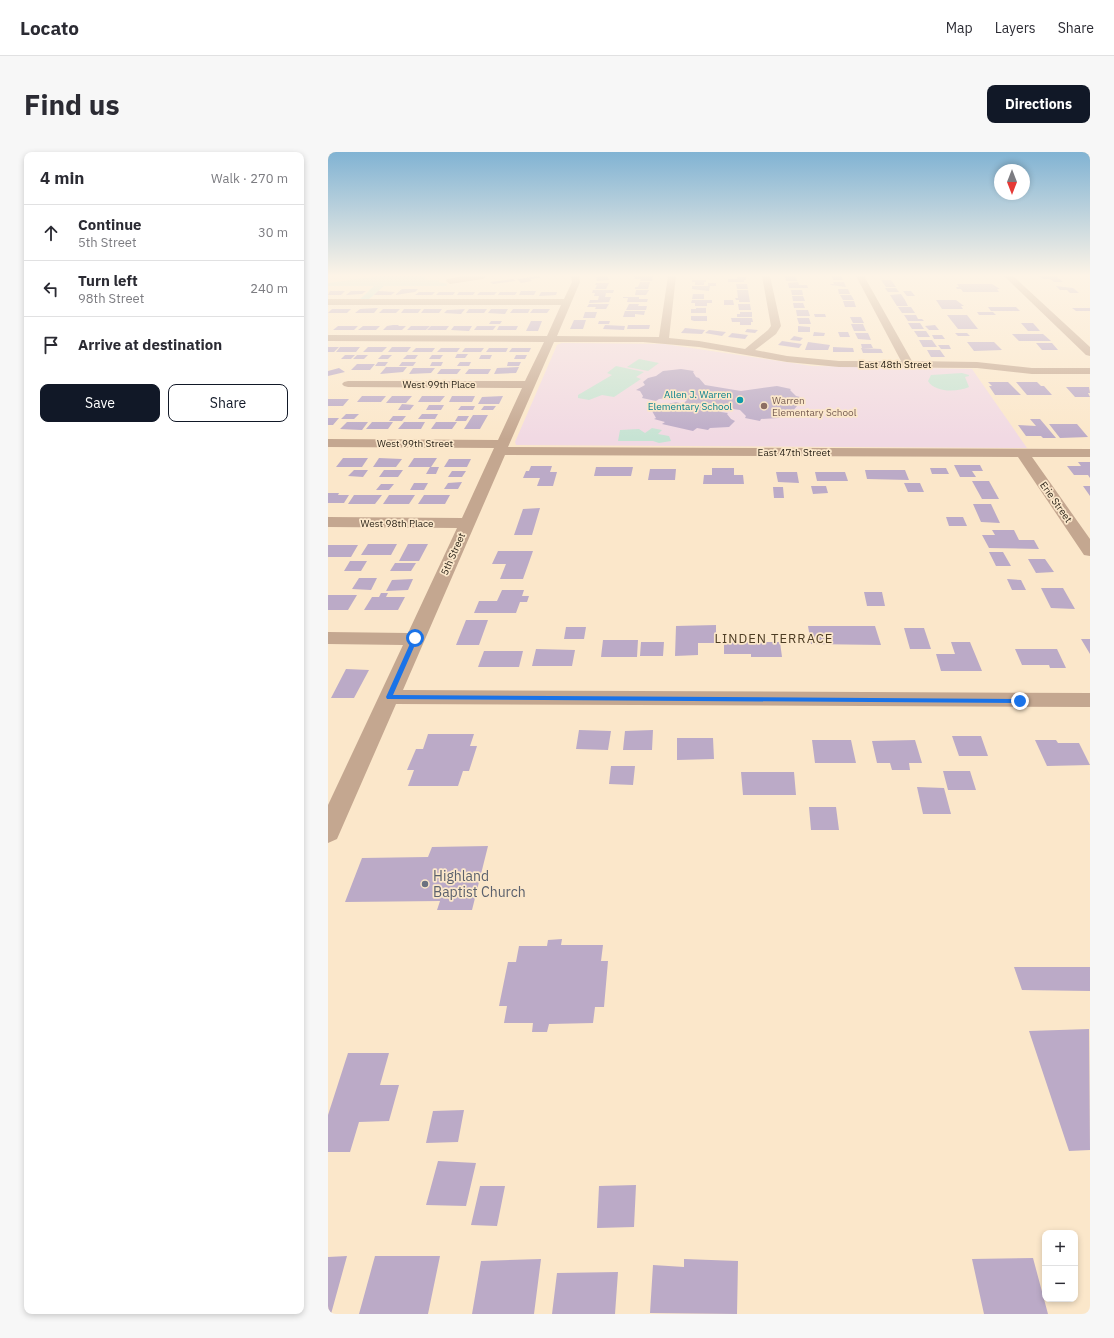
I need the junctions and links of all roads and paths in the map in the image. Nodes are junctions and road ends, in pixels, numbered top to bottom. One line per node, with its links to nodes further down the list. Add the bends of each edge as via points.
1 (554, 330): 7 (street, 5th Street)
2 (665, 330): 8 (street)
3 (773, 330): 9 (street)
4 (890, 330): 12 (street)
5 (1061, 330): 10 (street)
6 (328, 338): 7 (street, East 48th Street)
7 (550, 339): 8 (street, East 48th Street); 16 (street, 5th Street)
8 (664, 340): 9 (street, East 48th Street)
9 (747, 352): 12 (street, East 48th Street, via 814,362)
10 (1087, 357)
11 (1028, 360): 13 (street, East 48th Street)
12 (909, 365): 13 (street, East 48th Street)
13 (977, 365): 14 (street, East 48th Street, via 1032,370)
14 (1090, 371)
15 (348, 384): 16 (street, West 99th Place)
16 (530, 385): 18 (street, 5th Street)
17 (328, 443): 18 (street, West 99th Street)
18 (501, 448): 19 (street, East 47th Street); 22 (street, 5th Street)
19 (1022, 453): 20 (street, East 47th Street); 23 (street, Erie Street)
20 (1090, 453)
21 (328, 522): 22 (street, West 98th Place)
22 (466, 523): 25 (street, 5th Street)
23 (1090, 551)
24 (328, 638): 25 (street)
25 (415, 638): 26 (street, 5th Street)
26 (389, 697): 27 (street); 28 (street, 5th Street)
27 (1090, 700)
28 (330, 824)

